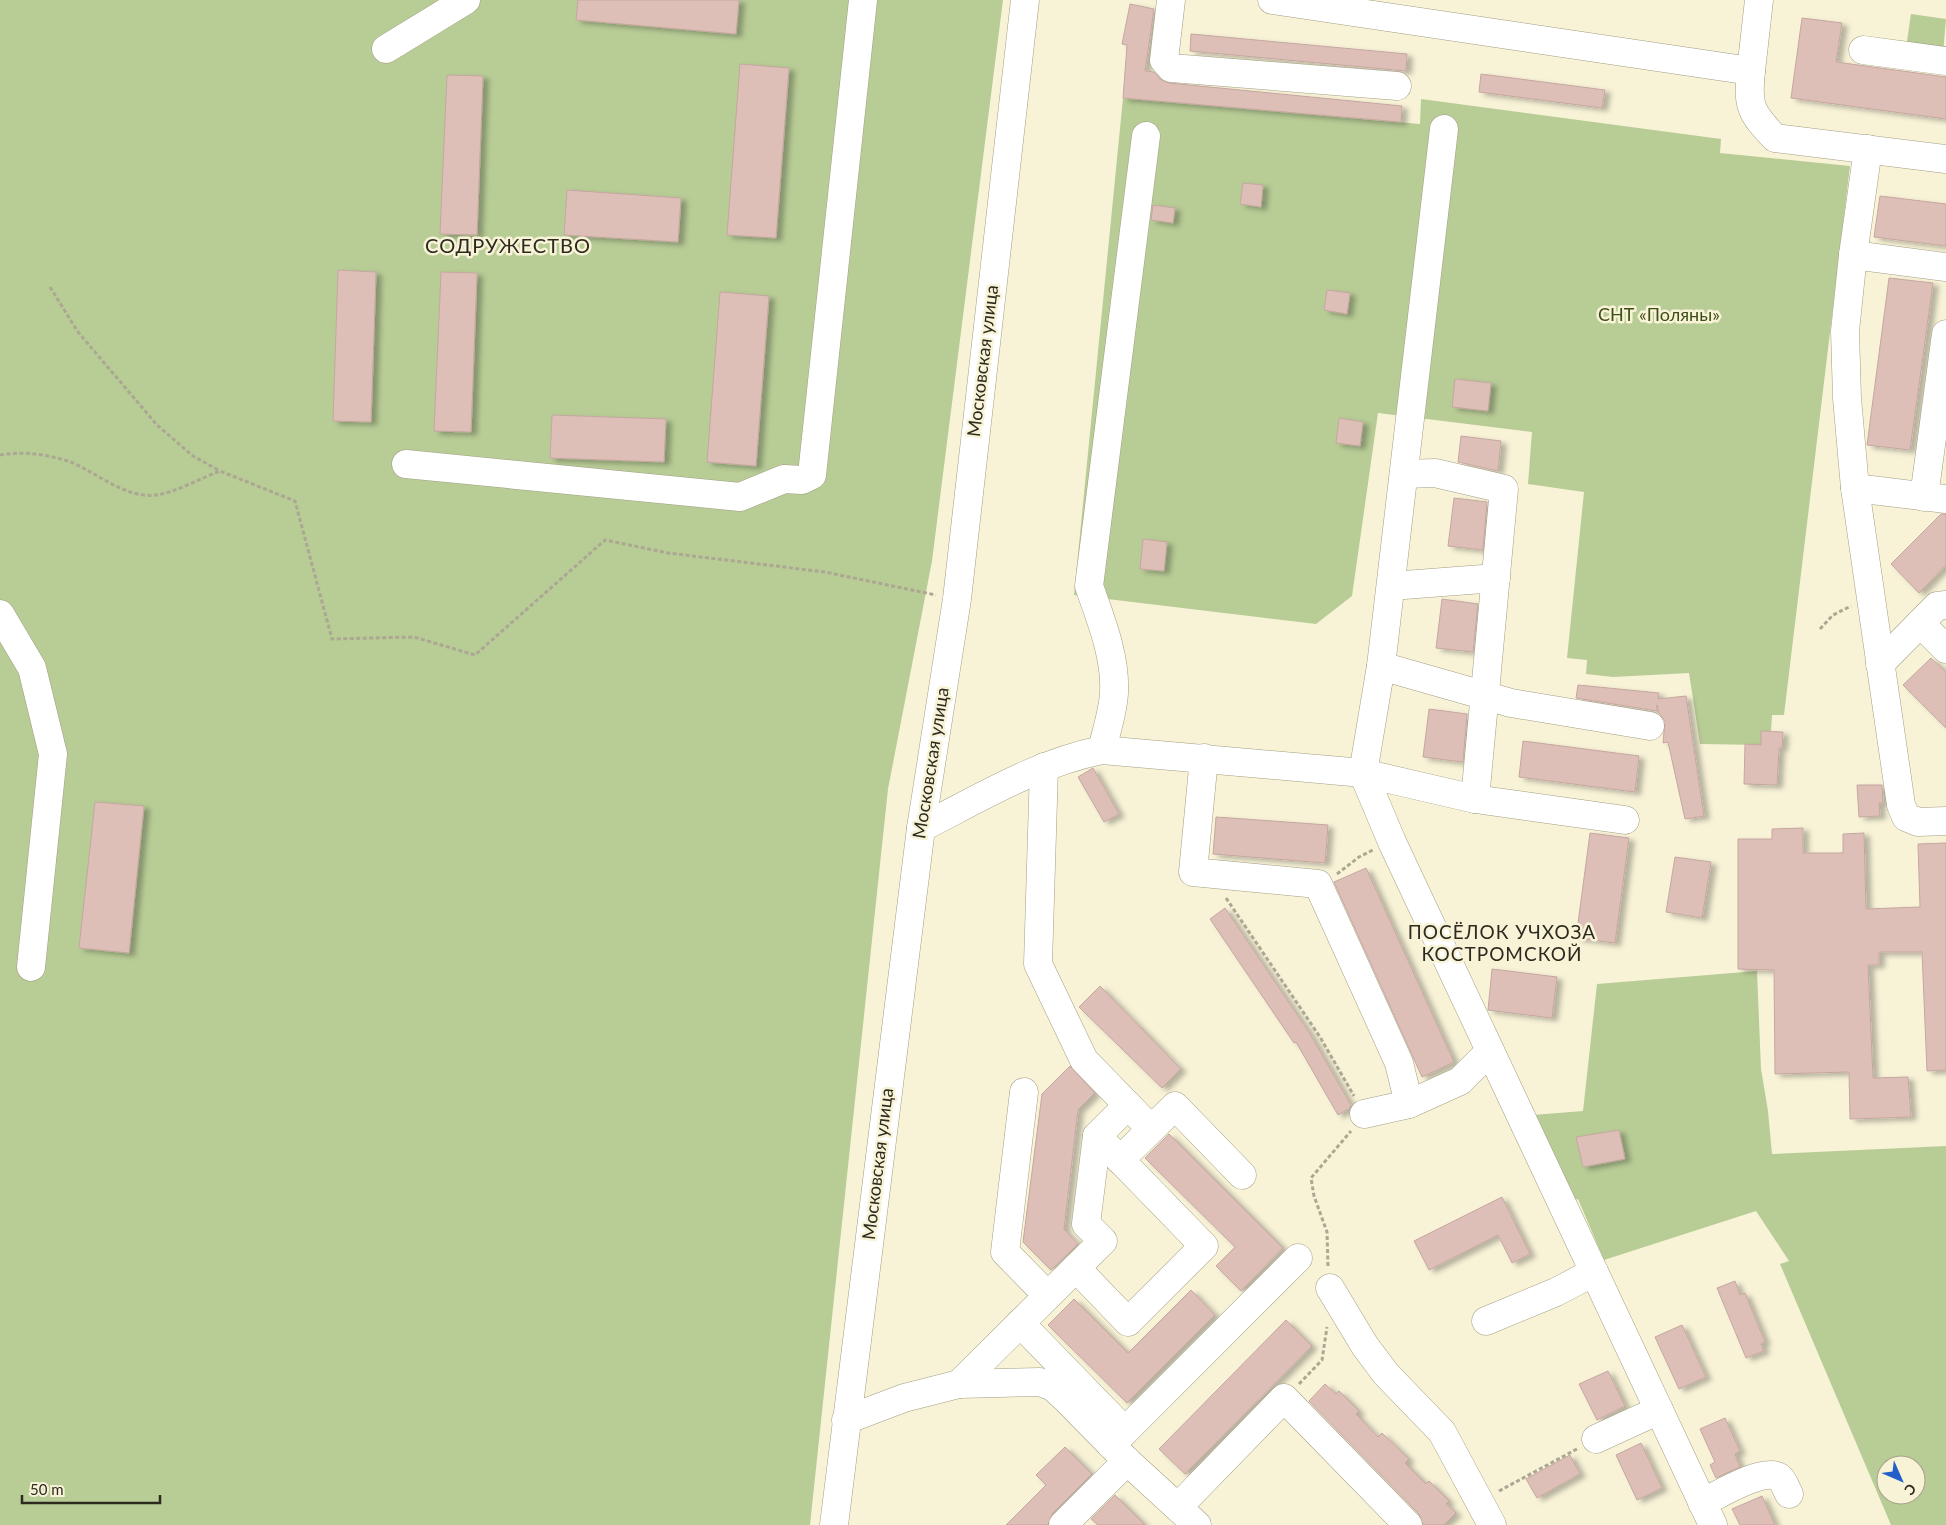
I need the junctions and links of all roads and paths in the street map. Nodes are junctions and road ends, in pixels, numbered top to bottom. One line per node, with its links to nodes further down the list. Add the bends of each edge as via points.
1 (466, 0): 8 (street)
2 (863, 0): 22 (street, via 812,475 802,480 784,480 740,498)
3 (1025, 0): 30 (street, Московская улица)
4 (1171, 0): 12 (street, via 1164,60 1171,68)
5 (1272, 0): 7 (street)
6 (1759, 0): 11 (street)
7 (1321, 4): 11 (street)
8 (386, 49)
9 (1863, 50): 10 (street)
10 (1946, 61)
11 (1751, 71): 15 (street, via 1748,95 1756,118 1775,138)
12 (1397, 86)
13 (1444, 129): 24 (street)
14 (1146, 136): 40 (street, via 1089,586 1107,641 1114,678 1114,695)
15 (1868, 149): 16 (street); 17 (street)
16 (1946, 160)
17 (1853, 255): 18 (street); 25 (street, via 1845,331)
18 (1946, 267)
19 (50, 287): 23 (path, via 78,332 157,425 193,456)
20 (1946, 334): 26 (street)
21 (0, 455): 23 (path, via 19,452 69,462 133,492 154,496)
22 (406, 464)
23 (220, 471): 30 (path, via 295,501 332,639 414,637 475,655 605,540 668,553 825,572)
24 (1404, 474): 27 (street, via 1434,473 1504,489); 29 (street)
25 (1855, 488): 26 (street); 28 (street)
26 (1935, 498)
27 (1496, 578): 29 (street); 38 (street)
28 (1869, 585): 34 (path, via 1854,604 1834,615); 36 (street)
29 (1391, 586): 37 (street)
30 (957, 599): 47 (street, Московская улица)
31 (1946, 605): 33 (street, via 1937,606)
32 (0, 614): 51 (street, via 32,668 53,754)
33 (1920, 623): 35 (street); 36 (street)
34 (1820, 628)
35 (1946, 649)
36 (1880, 664): 46 (street, via 1901,805 1906,818 1918,822)
37 (1381, 666): 38 (street); 43 (street)
38 (1485, 696): 39 (street); 44 (street)
39 (1650, 726)
40 (1102, 750): 41 (street); 42 (street)
41 (1204, 758): 43 (street); 49 (street, via 1193,872)
42 (1044, 766): 47 (street); 55 (street, via 1038,964 1084,1060)
43 (1362, 774): 44 (street); 48 (street)
44 (1475, 798): 45 (street)
45 (1625, 820)
46 (1946, 821)
47 (921, 828): 72 (street, Московская улица)
48 (1392, 842): 50 (path, via 1359,857 1343,871); 52 (street)
49 (1210, 874): 50 (street); 56 (path, via 1320,1037)
50 (1318, 884): 54 (street, via 1399,1063)
51 (30, 967)
52 (1490, 1051): 54 (street, via 1460,1081); 63 (street)
53 (1024, 1092): 65 (street, via 1005,1252)
54 (1409, 1104): 56 (street)
55 (1128, 1105): 57 (street); 58 (street)
56 (1364, 1114): 64 (path, via 1311,1178 1314,1196 1328,1232)
57 (1151, 1129): 59 (street); 60 (street, via 1175,1106)
58 (1097, 1136): 59 (street); 62 (street, via 1086,1224 1103,1241)
59 (1120, 1160): 62 (street, via 1204,1246 1128,1322)
60 (1242, 1175)
61 (1298, 1258): 74 (street)
62 (1076, 1268): 65 (street)
63 (1594, 1272): 66 (street); 71 (street)
64 (1330, 1288): 78 (street, via 1386,1374 1442,1432)
65 (1048, 1296): 67 (street)
66 (1486, 1322)
67 (1020, 1323): 69 (street); 74 (street)
68 (1327, 1326): 70 (path, via 1322,1360)
69 (959, 1384): 72 (street, via 897,1401); 74 (street, via 1040,1382 1060,1393)
70 (1284, 1398): 77 (street); 81 (street)
71 (1659, 1410): 73 (street); 76 (street)
72 (846, 1420): 80 (street, Московская улица)
73 (1596, 1439): 78 (path)
74 (1121, 1445): 77 (street); 79 (street)
75 (1789, 1494): 76 (street, via 1781,1479 1773,1474 1762,1476)
76 (1707, 1514)
77 (1187, 1516)
78 (1484, 1517)
79 (1069, 1523)
80 (834, 1525)
81 (1408, 1525)

